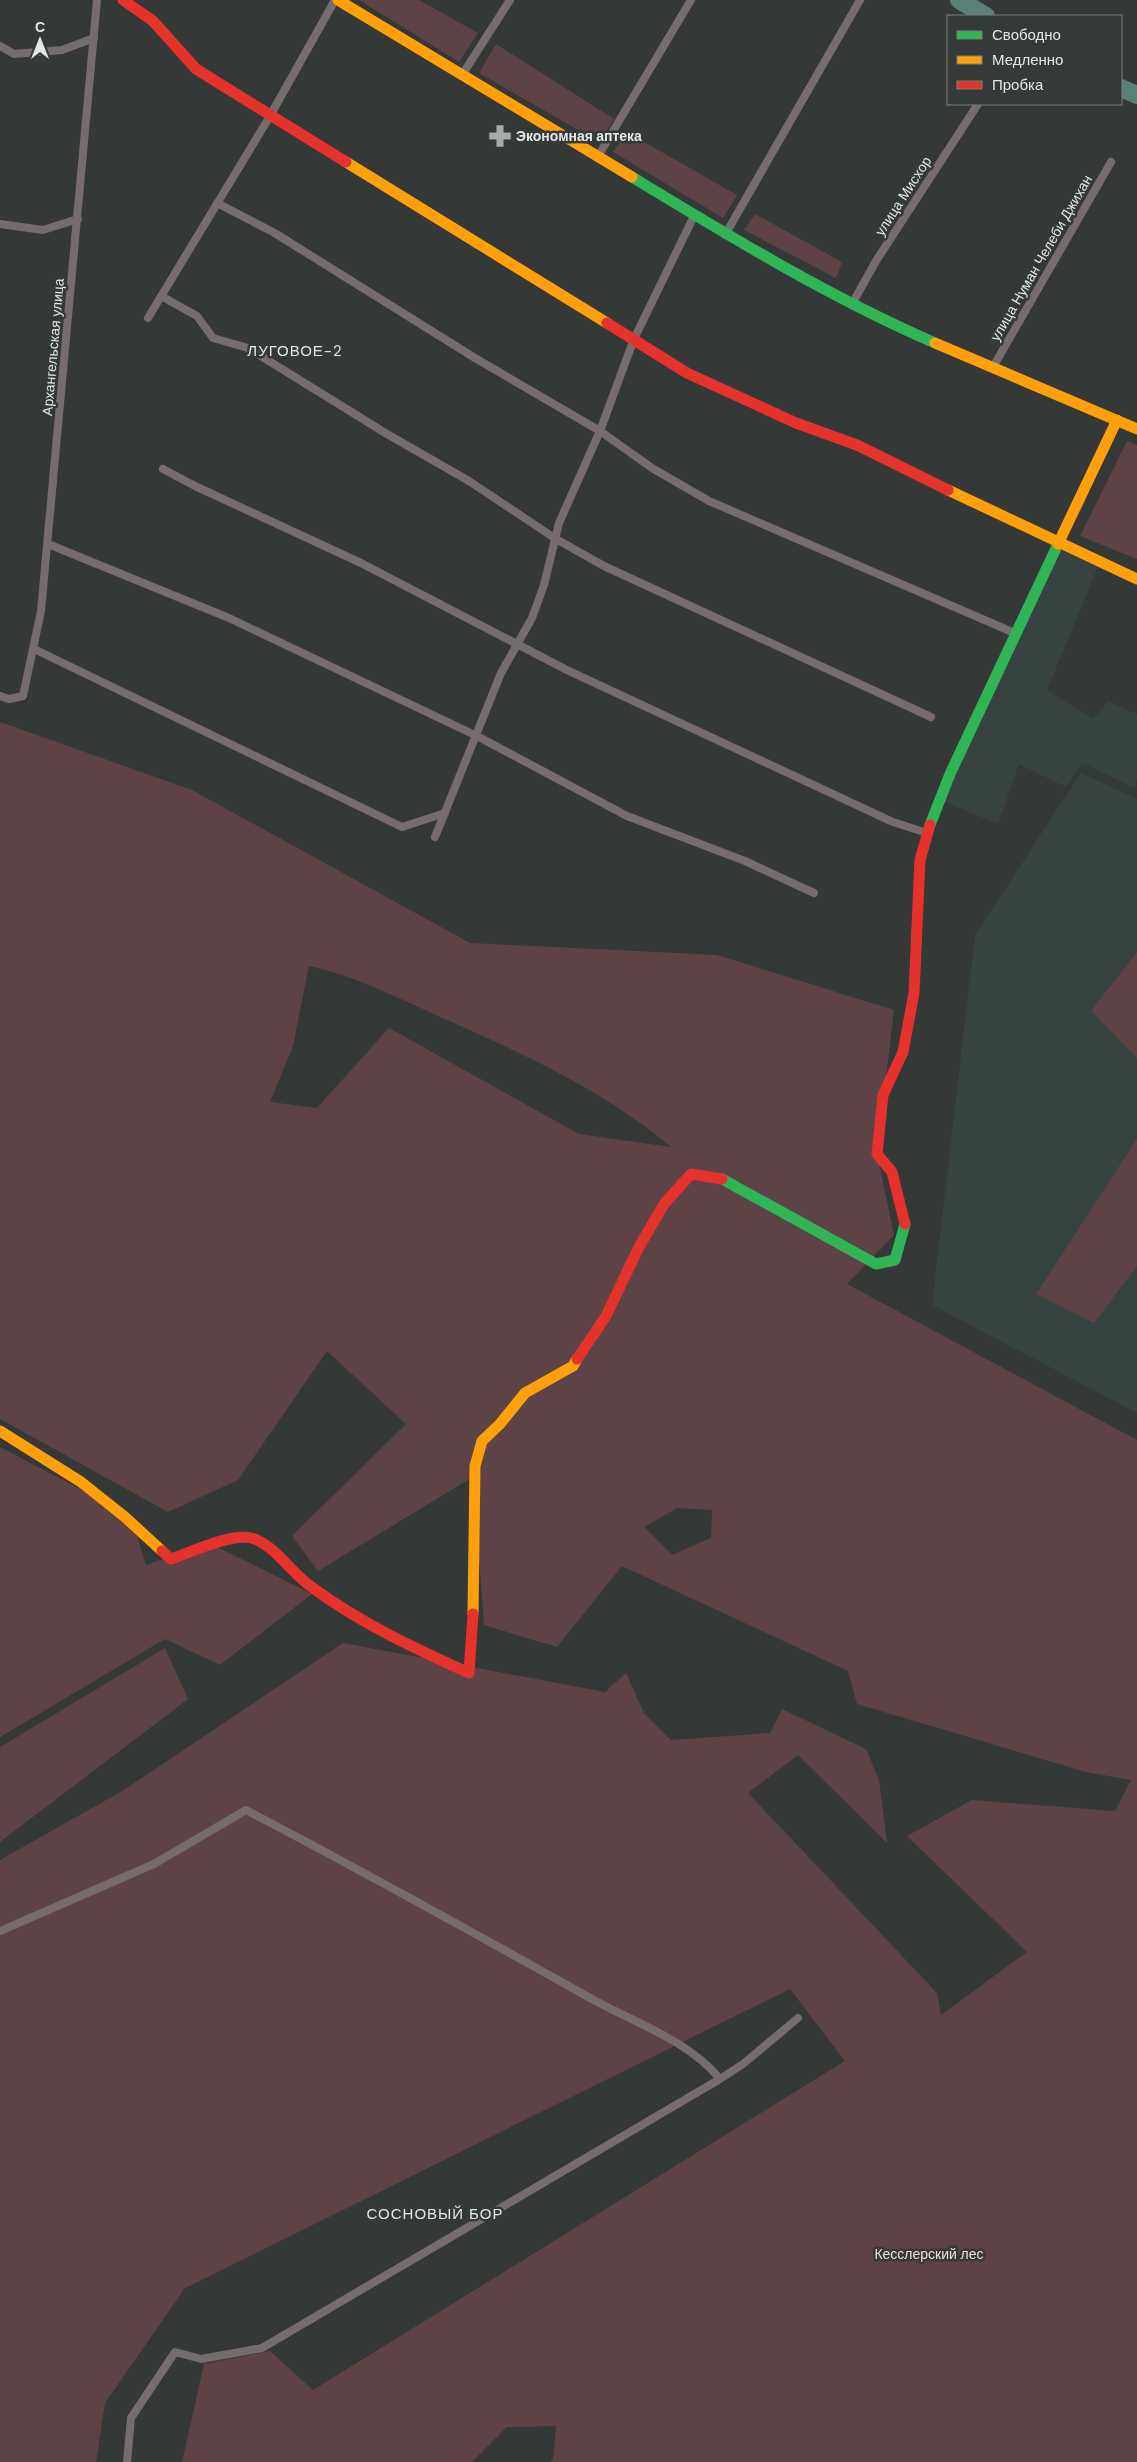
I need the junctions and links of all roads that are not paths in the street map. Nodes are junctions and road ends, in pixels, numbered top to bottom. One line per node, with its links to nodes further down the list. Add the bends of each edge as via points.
1 (97, 0): 7 (street, Архангельская улица)
2 (123, 0): 11 (street, via 155,24 196,68)
3 (510, 0): 9 (street)
4 (690, 0): 12 (street)
5 (860, 0): 18 (street)
6 (339, 1): 9 (street); 11 (street)
7 (94, 38): 8 (street, via 62,50 14,54); 16 (street, Архангельская улица)
8 (0, 46)
9 (462, 75): 12 (street)
10 (977, 105): 20 (street, улица Мисхор, via 876,261)
11 (270, 116): 14 (street); 22 (street)
12 (597, 158): 15 (street)
13 (1111, 162): 23 (street, улица Нуман Челеби Джихан)
14 (216, 203): 19 (street); 26 (street, via 273,232)
15 (694, 216): 18 (street); 22 (street)
16 (78, 219): 17 (street, via 43,230); 29 (street, Архангельская улица)
17 (0, 224)
18 (725, 235): 20 (street)
19 (161, 296): 21 (street); 28 (street, via 197,316 213,338 248,348 469,481)
20 (852, 304): 23 (street)
21 (148, 318)
22 (634, 339): 26 (street); 30 (street, via 687,373 796,423 857,445)
23 (993, 367): 24 (street)
24 (1116, 420): 25 (street); 30 (street)
25 (1137, 428)
26 (600, 432): 28 (street, via 559,523); 32 (street, via 652,468 709,501)
27 (163, 469): 33 (street, via 361,563)
28 (556, 539): 33 (street, via 544,586 532,618); 36 (street, via 604,566)
29 (48, 544): 34 (street, Архангельская улица); 37 (street, via 229,618)
30 (1059, 544): 31 (street); 32 (street)
31 (1137, 579)
32 (1017, 634): 39 (street, via 950,774)
33 (517, 644): 37 (street, via 501,673); 39 (street, via 564,670 894,822)
34 (34, 649): 35 (street, Архангельская улица, via 23,696 8,699); 38 (street, via 402,827)
35 (0, 696)
36 (931, 717)
37 (477, 736): 38 (street); 41 (street, via 627,816 745,860)
38 (445, 813): 40 (street)
39 (927, 833): 42 (street, via 920,860 914,993 903,1052 883,1095 877,1154 892,1172 906,1221 895,1260 876,1264 724,1178 691,1174 664,1204 606,1316 573,1366 525,1393 482,1441 474,1466 469,1673 390,1637 311,1586 278,1555 254,1539 236,1537 171,1559 81,1482)
40 (435, 837)
41 (814, 893)
42 (0, 1431)
43 (0, 1931): 45 (street, via 154,1864 246,1810 687,2049)
44 (798, 2018): 45 (street)
45 (720, 2079): 46 (street, via 262,2348 201,2359 175,2352 131,2418)
46 (128, 2462)

